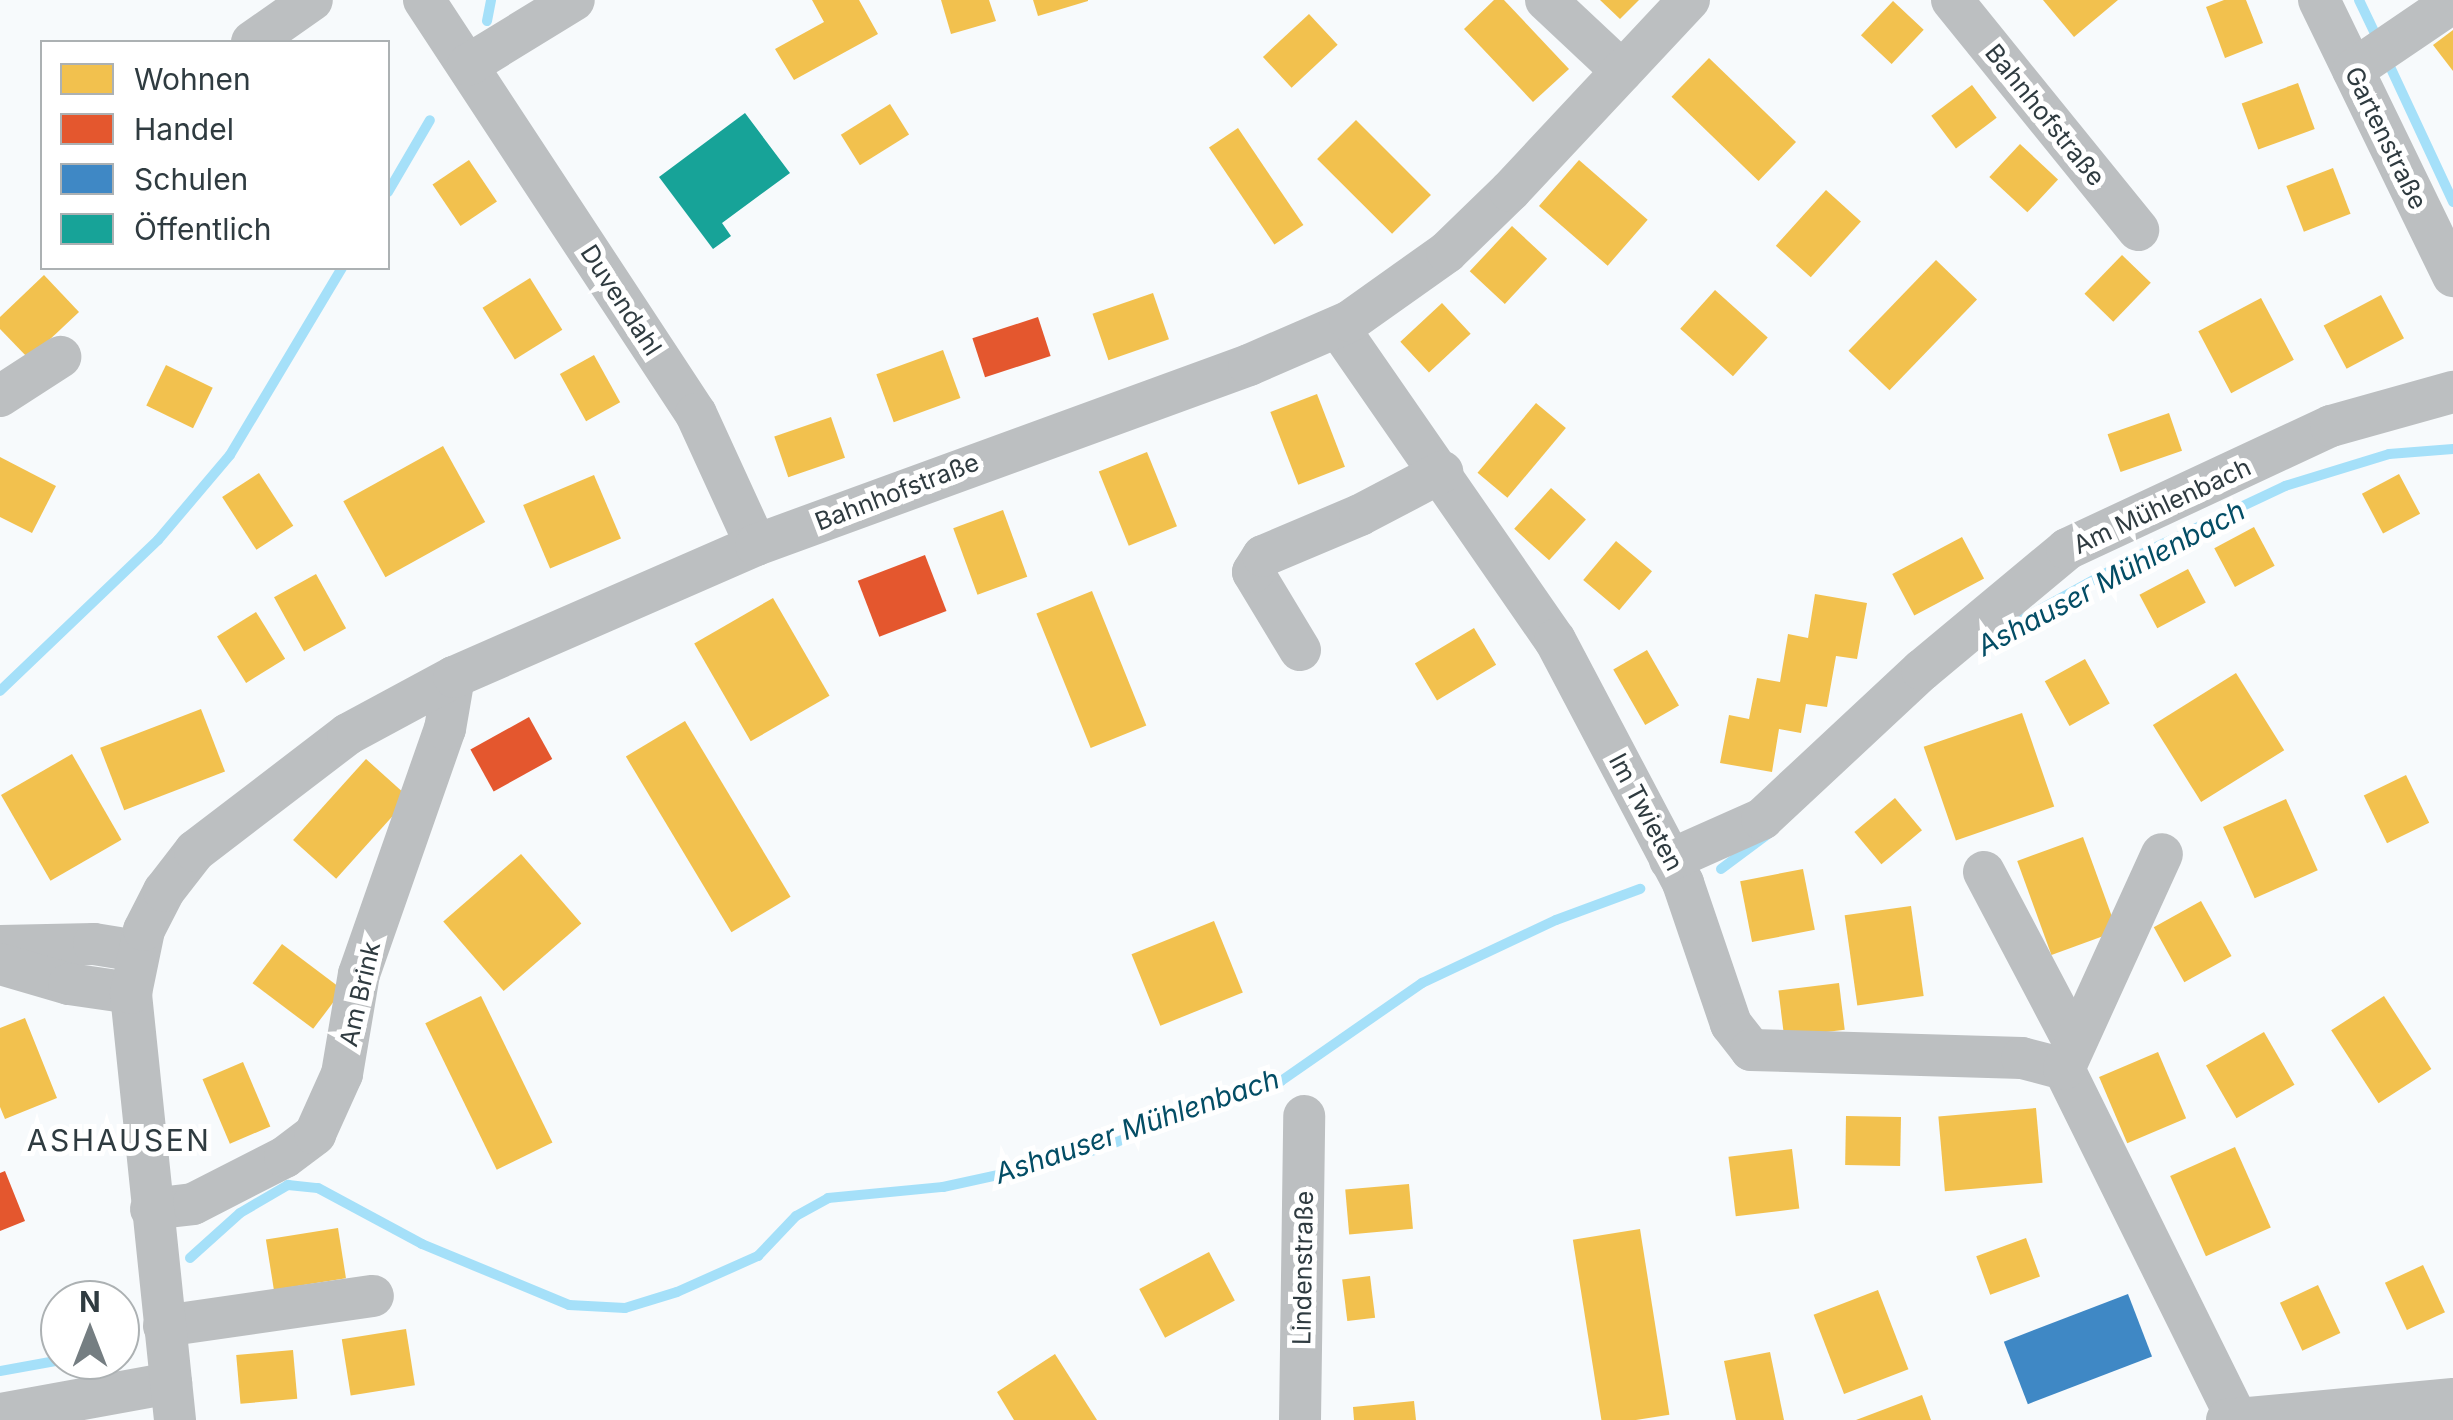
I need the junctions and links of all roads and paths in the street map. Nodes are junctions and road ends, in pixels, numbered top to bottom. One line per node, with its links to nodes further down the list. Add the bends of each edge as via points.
1 (312, 0): 9 (street)
2 (424, 0): 11 (street, Duvendahl)
3 (574, 0): 11 (street)
4 (1546, 0): 12 (street)
5 (1688, 0): 12 (street, Bahnhofstraße)
6 (1952, 0): 13 (street, Bahnhofstraße)
7 (2319, 0): 10 (street, Gartenstraße)
8 (2453, 2): 10 (street)
9 (255, 40)
10 (2375, 56): 14 (street, Gartenstraße)
11 (468, 65): 20 (street, Duvendahl, via 696,414)
12 (1622, 71): 15 (street, Bahnhofstraße, via 1448,252)
13 (2138, 230)
14 (2453, 276)
15 (1338, 327): 19 (street, Im Twieten); 20 (street, Bahnhofstraße)
16 (60, 357): 18 (street)
17 (2453, 392): 24 (street, Am Mühlenbach, via 2331,426 2068,549 1922,670 1762,819)
18 (0, 396)
19 (1442, 472): 21 (street, via 1263,556 1254,572); 24 (street, Im Twieten, via 1555,640)
20 (756, 545): 22 (street, Bahnhofstraße)
21 (1300, 650)
22 (454, 677): 27 (street, Bahnhofstraße, via 348,734 220,829 164,892); 32 (street, Am Brink, via 445,729 360,974 342,1074 314,1134 285,1157 193,1204)
23 (2162, 854): 30 (street)
24 (1670, 860): 30 (street, Im Twieten, via 1731,1024 1752,1050)
25 (1984, 872): 30 (street)
26 (0, 946): 27 (street, via 94,944)
27 (138, 951): 29 (street, Bahnhofstraße)
28 (0, 964): 29 (street)
29 (130, 994): 32 (street, Bahnhofstraße)
30 (2069, 1056): 39 (street)
31 (1304, 1116): 40 (street, Lindenstraße)
32 (151, 1209): 34 (street, Bahnhofstraße)
33 (373, 1296): 34 (street)
34 (164, 1326): 36 (street, Bahnhofstraße)
35 (2453, 1399): 37 (street)
36 (173, 1402): 38 (street)
37 (2400, 1411): 39 (street)
38 (0, 1414)
39 (2232, 1419)
40 (1300, 1420)

